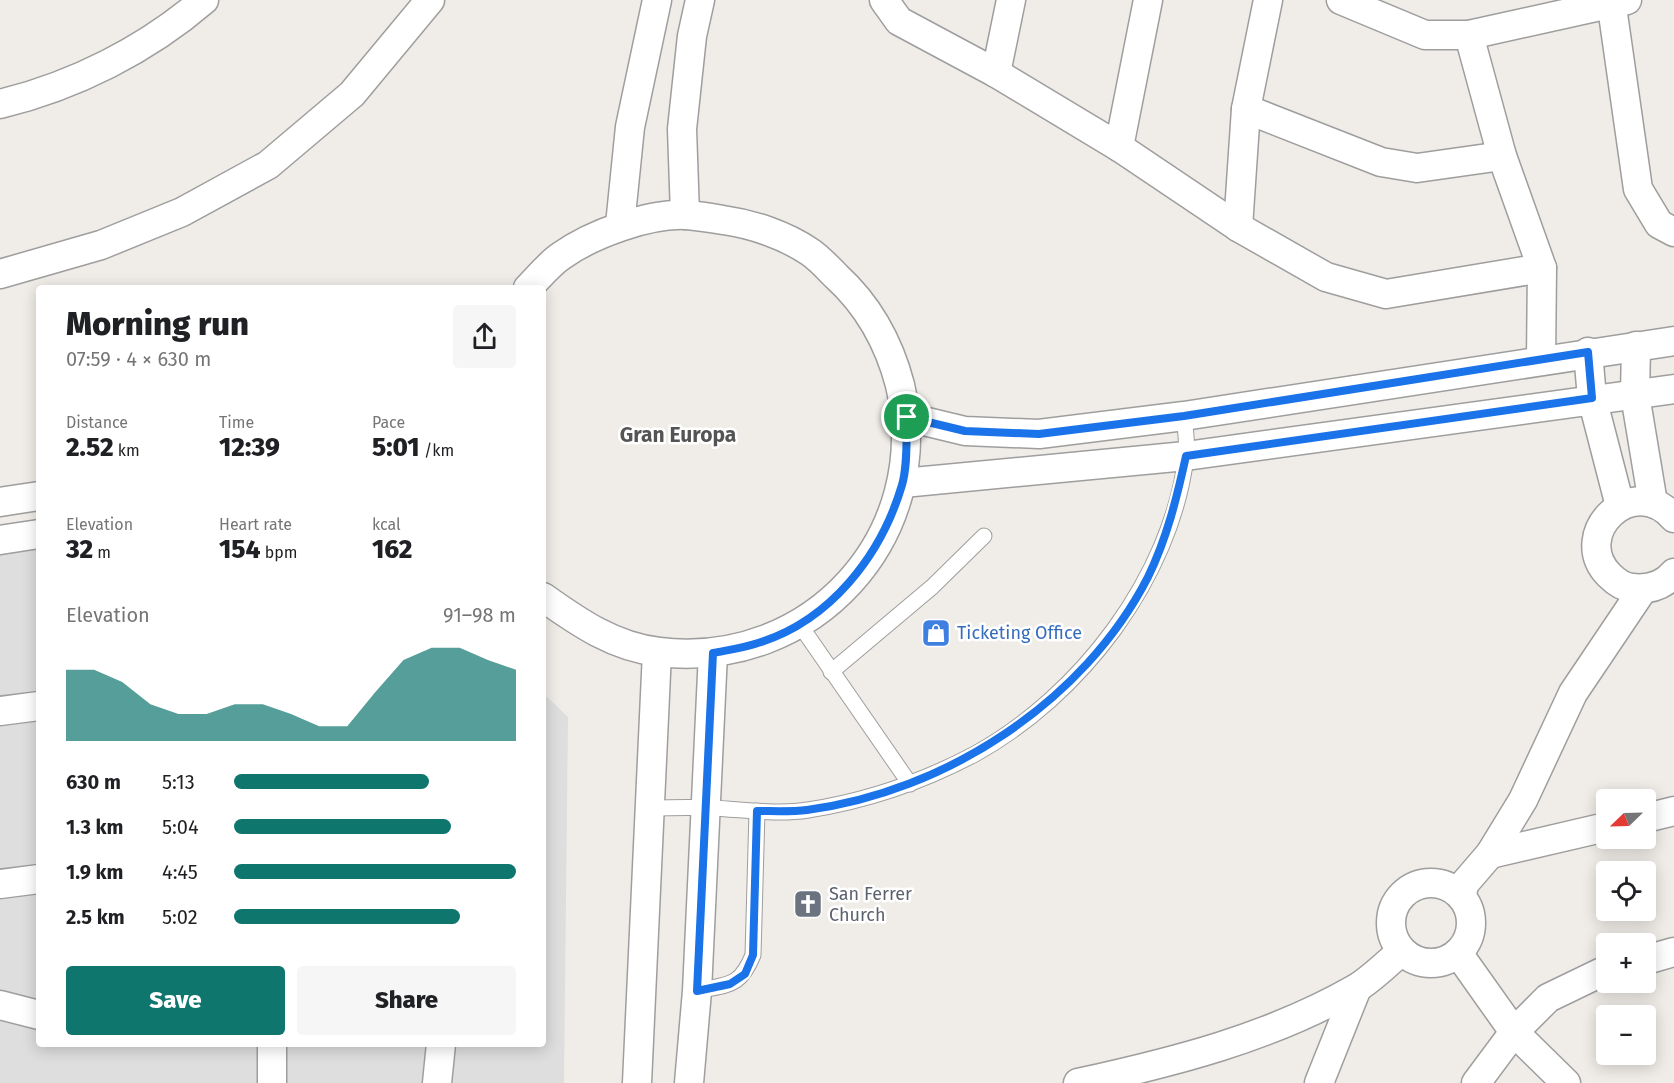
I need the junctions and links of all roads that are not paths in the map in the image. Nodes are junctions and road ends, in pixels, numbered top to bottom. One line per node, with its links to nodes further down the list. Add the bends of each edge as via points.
1 (204, 0): 13 (street, via 172,28 111,62 38,95)
2 (430, 0): 22 (street, via 352,94 268,165 162,220 101,245)
3 (657, 0): 18 (street, via 630,127)
4 (699, 0): 17 (street, via 682,129)
5 (884, 0): 12 (street, via 899,21)
6 (1011, 0): 12 (street)
7 (1148, 0): 15 (street)
8 (1268, 0): 14 (street)
9 (1341, 0): 11 (street, via 1425,35)
10 (1616, 1): 11 (street); 20 (street, via 1638,189 1659,224)
11 (1469, 35): 16 (street)
12 (996, 73): 15 (street)
13 (0, 104)
14 (1246, 109): 16 (street, via 1381,162 1417,168); 19 (street)
15 (1119, 147): 19 (street)
16 (1502, 156): 21 (street)
17 (685, 215): 18 (street); 32 (street, via 750,223 809,251 842,281 858,296 892,353)
18 (620, 225): 23 (street, via 560,256)
19 (1238, 227): 21 (street, via 1326,276 1386,294)
20 (1674, 232)
21 (1542, 268): 27 (street)
22 (0, 274)
23 (531, 285)
24 (1674, 340): 25 (street)
25 (1636, 346): 26 (street); 29 (street)
26 (1588, 352): 27 (street); 30 (street)
27 (1541, 360): 31 (street)
28 (1674, 389): 29 (street)
29 (1635, 395): 30 (street); 38 (street)
30 (1592, 398): 33 (street); 37 (street)
31 (1184, 416): 32 (street, via 1039,434 965,431); 33 (lane)
32 (907, 417): 34 (street)
33 (1186, 456): 34 (street); 51 (lane, via 1173,515 1148,577 1113,632 1034,714 976,753)
34 (903, 483): 45 (street, via 882,539 847,587)
35 (36, 496): 36 (street)
36 (0, 502)
37 (1620, 506): 38 (street, via 1642,501); 43 (street, via 1600,527 1598,557 1615,581 1628,588)
38 (1664, 510)
39 (36, 534): 41 (street)
40 (984, 536): 48 (lane, via 932,587)
41 (0, 540)
42 (1674, 573): 43 (street, via 1657,586)
43 (1643, 589): 58 (street, via 1573,693 1522,800)
44 (546, 599): 46 (street, via 595,633)
45 (800, 625): 47 (street, via 758,643); 48 (lane)
46 (657, 652): 47 (street); 52 (street)
47 (713, 653): 53 (street)
48 (831, 672): 51 (lane)
49 (36, 706): 50 (street)
50 (0, 711)
51 (910, 784): 54 (lane, via 807,810)
52 (650, 808): 53 (lane); 77 (street)
53 (706, 808): 54 (lane); 68 (street)
54 (757, 811): 68 (lane, via 753,955 745,974 730,984)
55 (1674, 811): 56 (street)
56 (1656, 816)
57 (1596, 829): 58 (street)
58 (1490, 854): 61 (street, via 1465,883)
59 (36, 879): 60 (street)
60 (0, 884)
61 (1461, 896): 62 (street, via 1448,886 1432,882 1403,893 1390,922 1393,938); 64 (street, via 1469,909 1471,925 1468,940)
62 (1402, 951): 64 (street, via 1414,960 1430,964); 67 (street)
63 (1674, 952): 65 (street)
64 (1458, 953): 71 (street)
65 (1656, 957)
66 (1596, 975): 71 (street, via 1548,998)
67 (1357, 988): 74 (street, via 1272,1031); 80 (street)
68 (697, 991): 78 (street)
69 (0, 1005): 70 (street)
70 (36, 1014)
71 (1514, 1032): 81 (street); 82 (street)
72 (272, 1047): 75 (street)
73 (441, 1047): 76 (street)
74 (1150, 1075): 79 (street)
75 (272, 1083)
76 (437, 1083)
77 (637, 1083)
78 (689, 1083)
79 (1078, 1083)
80 (1318, 1083)
81 (1476, 1083)
82 (1566, 1083)

